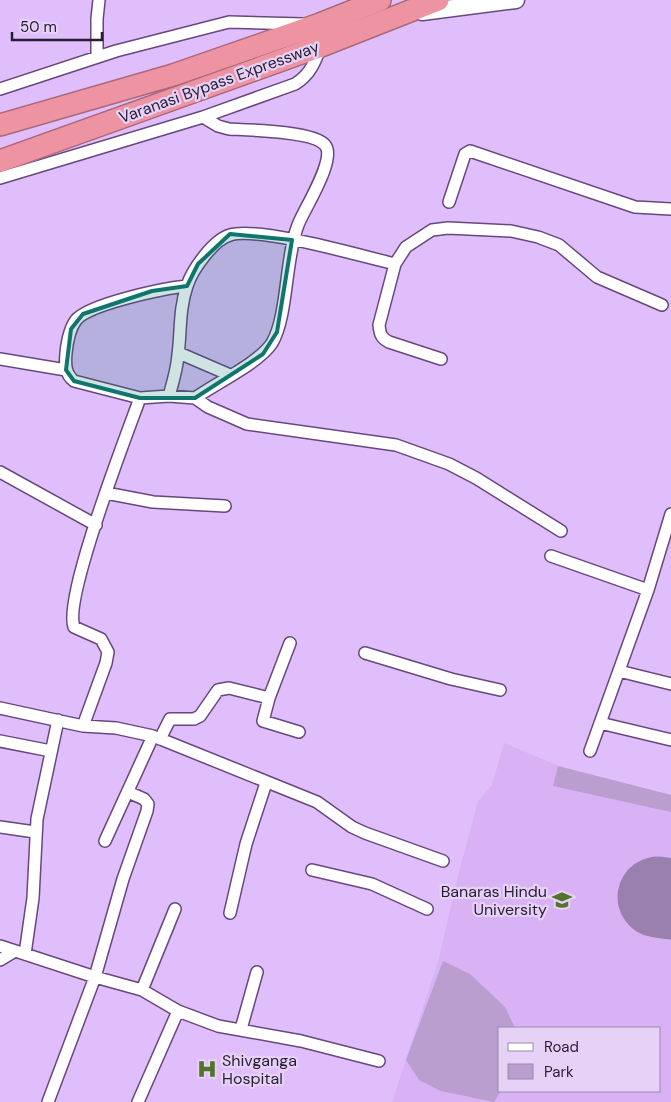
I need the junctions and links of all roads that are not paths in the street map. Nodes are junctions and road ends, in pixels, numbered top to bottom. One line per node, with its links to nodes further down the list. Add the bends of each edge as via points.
1 (100, 0): 8 (street)
2 (380, 0): 6 (highway, Varanasi Bypass Expressway)
3 (438, 0): 5 (highway, Varanasi Bypass Expressway)
4 (516, 0): 5 (street)
5 (406, 14): 7 (highway, Varanasi Bypass Expressway)
6 (320, 24): 8 (street, via 229,22); 11 (highway, Varanasi Bypass Expressway, via 173,75)
7 (321, 46): 10 (street, via 312,68 295,84); 12 (highway, Varanasi Bypass Expressway)
8 (97, 57): 9 (street)
9 (0, 89)
10 (203, 117): 13 (street); 16 (street, via 229,129 276,132 323,142 327,155 319,185)
11 (0, 125)
12 (0, 161)
13 (0, 178)
14 (449, 202): 15 (street, via 465,154 470,151 635,207)
15 (671, 209)
16 (292, 240): 17 (street); 18 (street, via 230,234 222,238 198,264); 24 (street, via 281,310 272,343 263,354)
17 (395, 264): 19 (street, via 406,247 432,230 511,231 559,245 597,277); 22 (street, via 379,325 382,338)
18 (187, 286): 20 (street, via 178,333); 23 (street, via 152,291 83,314 71,329)
19 (662, 304)
20 (179, 352): 24 (street); 25 (street)
21 (0, 359): 23 (street)
22 (441, 359)
23 (66, 370): 26 (street, via 74,381)
24 (230, 375): 27 (street)
25 (169, 396): 26 (street); 27 (street)
26 (140, 398): 29 (street)
27 (195, 398): 33 (street, via 247,424 396,446 449,464)
28 (0, 472): 32 (street)
29 (106, 493): 30 (street, via 153,502); 32 (street)
30 (225, 506)
31 (671, 514): 35 (street)
32 (96, 525): 45 (street, via 77,586 72,622 78,630 101,639 108,657)
33 (561, 531)
34 (552, 556): 35 (street)
35 (648, 590): 38 (street)
36 (290, 643): 41 (street)
37 (365, 653): 40 (street, via 443,677)
38 (618, 672): 39 (street); 44 (street)
39 (671, 684)
40 (500, 690)
41 (269, 698): 46 (street, via 264,721); 47 (street, via 229,688 218,690 200,716 170,719)
42 (0, 708): 43 (street)
43 (58, 720): 45 (street); 50 (street)
44 (600, 723): 48 (street); 51 (street)
45 (83, 726): 47 (street, via 116,728)
46 (299, 732)
47 (157, 738): 52 (street); 53 (street)
48 (671, 740)
49 (0, 741): 50 (street)
50 (51, 751): 55 (street)
51 (590, 751)
52 (266, 783): 57 (street, via 317,802 358,830); 61 (street, via 246,844)
53 (128, 792): 56 (street); 66 (street, via 148,804 147,811 123,878)
54 (0, 827): 55 (street)
55 (35, 832): 63 (street, via 34,881)
56 (105, 841)
57 (443, 861)
58 (312, 870): 60 (street, via 372,884)
59 (175, 909): 67 (street)
60 (427, 909)
61 (230, 912)
62 (0, 946): 63 (street)
63 (20, 953): 64 (street); 66 (street)
64 (0, 960)
65 (257, 972): 69 (street)
66 (94, 978): 67 (street); 71 (street)
67 (142, 990): 68 (street)
68 (178, 1010): 69 (street, via 218,1026); 72 (street)
69 (241, 1029): 70 (street)
70 (379, 1061)
71 (48, 1102)
72 (138, 1102)

